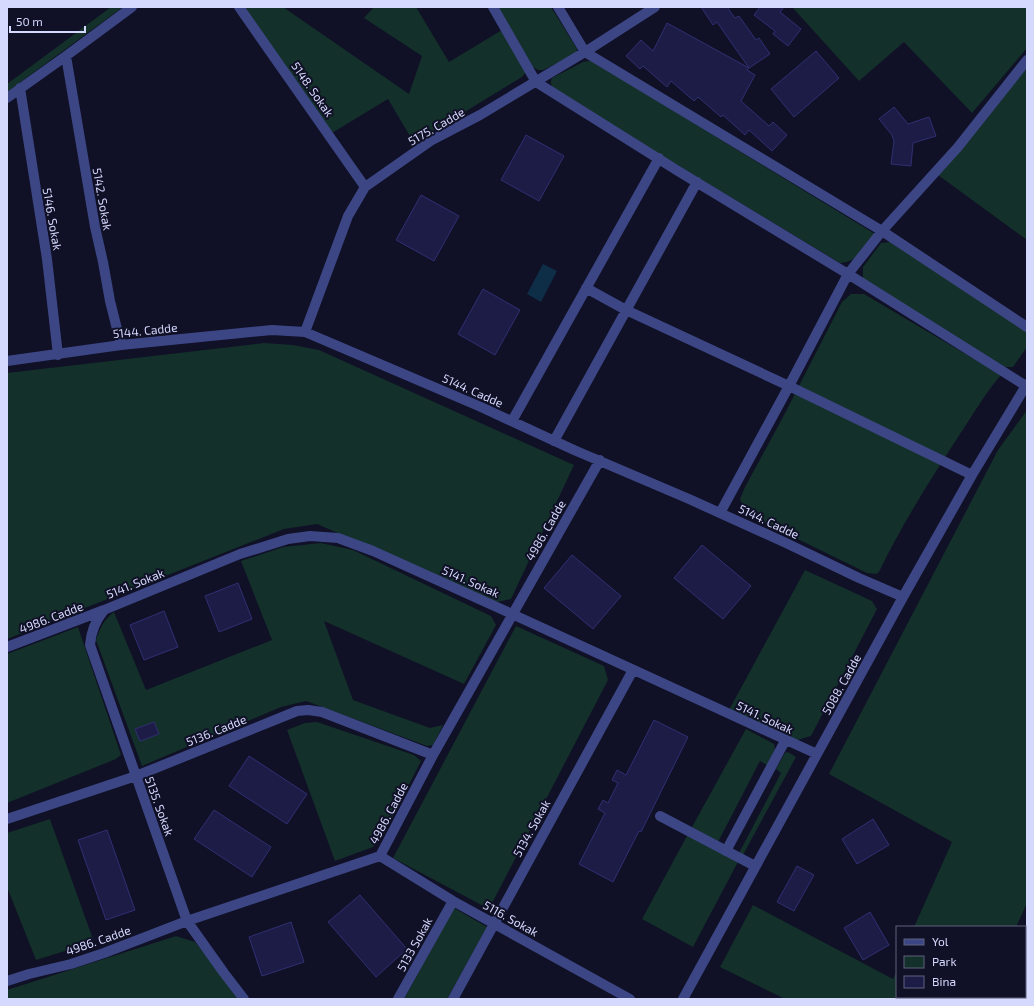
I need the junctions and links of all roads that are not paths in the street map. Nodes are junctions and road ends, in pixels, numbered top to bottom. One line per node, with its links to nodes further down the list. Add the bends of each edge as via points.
1 (132, 7): 7 (street)
2 (239, 7): 14 (street, 5148. Sokak)
3 (494, 7): 9 (street)
4 (558, 7): 6 (street)
5 (655, 7): 6 (street, 5175. Cadde)
6 (586, 52): 9 (street, 5175. Cadde); 15 (street)
7 (66, 56): 10 (street); 21 (street, 5142. Sokak, via 94,227)
8 (1027, 60): 15 (street, via 958,147)
9 (536, 82): 12 (street); 14 (street, 5175. Cadde, via 480,116 432,140)
10 (20, 88): 11 (street); 22 (street, 5146. Sokak, via 47,259)
11 (7, 98)
12 (659, 158): 13 (street); 17 (street)
13 (696, 182): 16 (street); 18 (street)
14 (365, 187): 20 (street, 5175. Cadde, via 348,216)
15 (882, 231): 16 (street); 19 (street)
16 (848, 274): 24 (street); 25 (street)
17 (586, 288): 18 (street); 26 (street)
18 (626, 310): 25 (street); 27 (street)
19 (1027, 327)
20 (305, 332): 21 (street, 5144. Cadde, via 272,330); 26 (street, 5144. Cadde)
21 (122, 345): 22 (street, 5144. Cadde)
22 (58, 355): 23 (street, 5144. Cadde)
23 (7, 361)
24 (1026, 385): 29 (street, 5088. Cadde)
25 (789, 386): 29 (street); 30 (street)
26 (512, 422): 27 (street, 5144. Cadde)
27 (554, 441): 28 (street, 5144. Cadde)
28 (600, 460): 30 (street, 5144. Cadde); 33 (street, 4986. Cadde)
29 (972, 475): 31 (street, 5088. Cadde)
30 (720, 512): 31 (street, 5144. Cadde)
31 (903, 597): 37 (street, 5088. Cadde)
32 (104, 610): 33 (street, 5141. Sokak, via 240,554 288,539 310,536 338,538 373,551); 34 (street, 4986. Cadde); 39 (street, 5135. Sokak, via 97,618 90,635 90,645)
33 (512, 614): 35 (street, 5141. Sokak); 38 (street, 4986. Cadde)
34 (7, 648)
35 (633, 670): 36 (street, 5141. Sokak); 47 (street, 5134. Sokak)
36 (785, 741): 37 (street, 5141. Sokak); 42 (street)
37 (817, 754): 44 (street, 5088. Cadde)
38 (433, 755): 39 (street, 5136. Cadde, via 322,712 308,710 297,711); 43 (street, 4986. Cadde)
39 (136, 776): 41 (street, 5136. Cadde); 46 (street, 5135. Sokak)
40 (660, 816): 42 (street)
41 (7, 819)
42 (726, 851): 44 (street)
43 (380, 856): 45 (street, 5116. Sokak); 46 (street, 4986. Cadde)
44 (755, 866): 53 (street, 5088. Cadde)
45 (453, 901): 47 (street, 5116. Sokak); 50 (street, 5133 Sokak)
46 (187, 920): 48 (street, 4986. Cadde, via 104,953); 49 (street, 5135. Sokak)
47 (494, 923): 51 (street, 5134. Sokak); 52 (street, 5116. Sokak)
48 (7, 981)
49 (244, 999)
50 (398, 999)
51 (453, 999)
52 (630, 999)
53 (683, 999)

